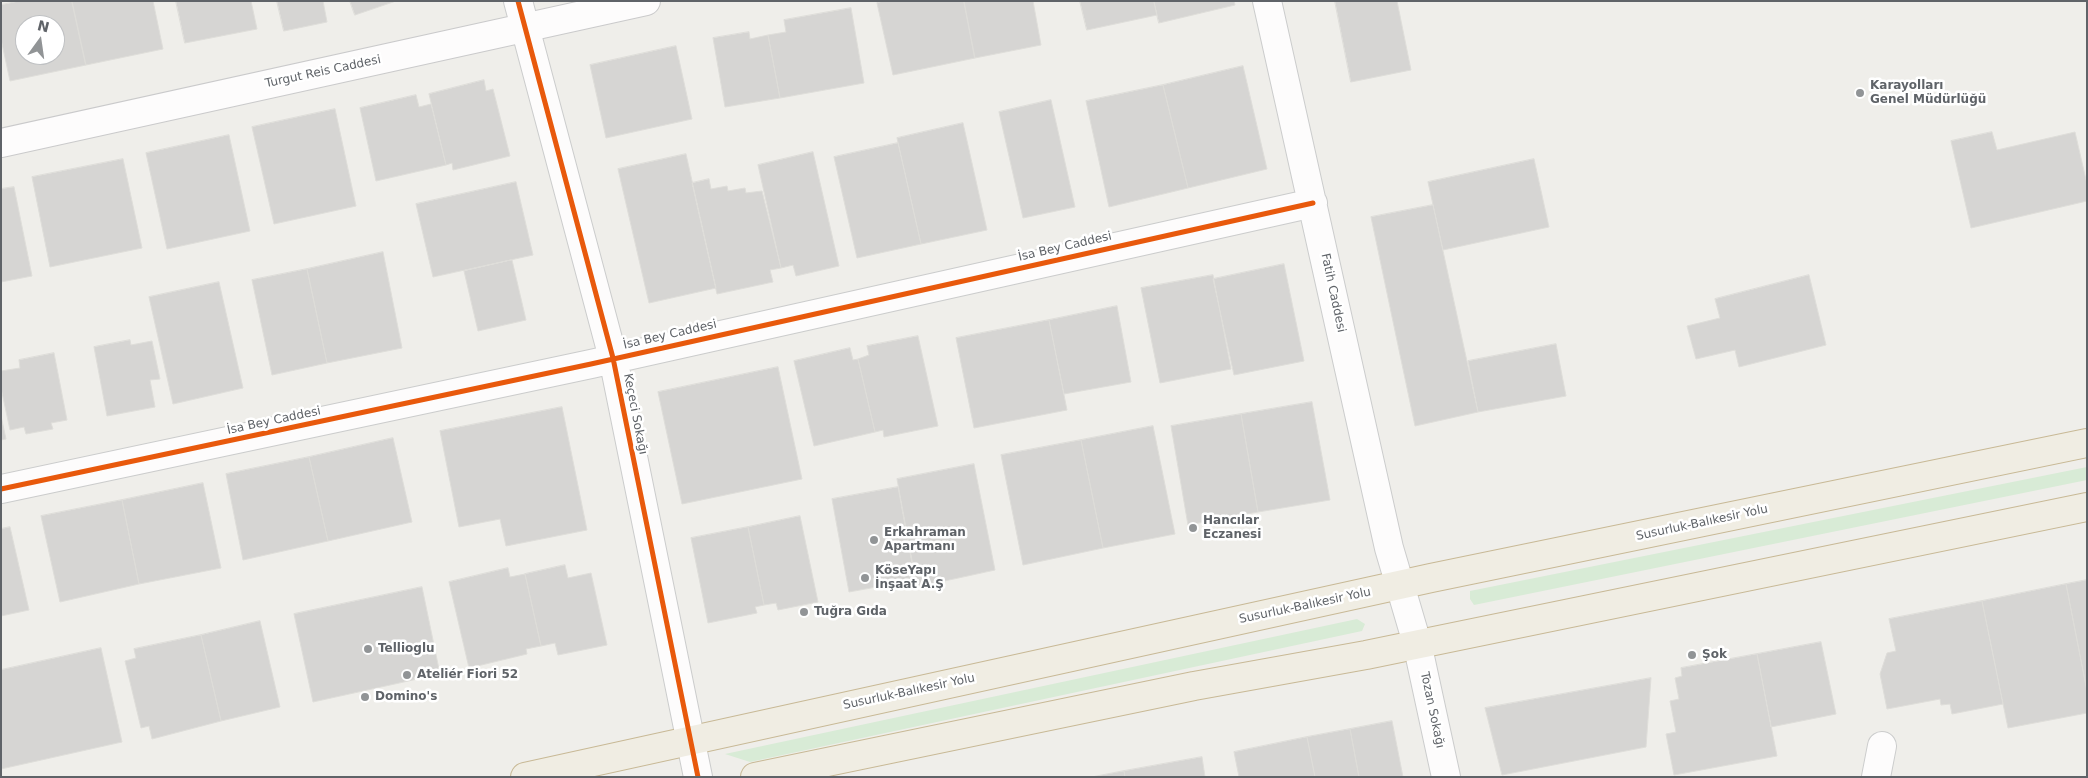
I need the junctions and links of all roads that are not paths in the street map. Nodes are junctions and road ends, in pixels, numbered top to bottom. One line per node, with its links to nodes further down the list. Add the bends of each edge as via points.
1 (518, 1): 4 (street, Keçeci Sokağı)
2 (646, 1): 4 (street, Turgut Reis Caddesi)
3 (1267, 1): 6 (street, Fatih Caddesi)
4 (526, 27): 5 (street, Turgut Reis Caddesi); 7 (street, Keçeci Sokağı)
5 (1, 143)
6 (1313, 202): 7 (street, İsa Bey Caddesi); 11 (street, Fatih Caddesi, via 1389,548)
7 (613, 358): 9 (street, İsa Bey Caddesi); 13 (street, Keçeci Sokağı)
8 (2087, 443): 11 (highway, Susurluk-Balıkesir Yolu)
9 (1, 489)
10 (2087, 507): 12 (highway)
11 (1400, 585): 12 (street, Fatih Caddesi); 13 (highway, Susurluk-Balıkesir Yolu)
12 (1417, 643): 17 (highway); 18 (street, Tozan Sokağı)
13 (690, 740): 15 (highway, Susurluk-Balıkesir Yolu); 16 (street, Keçeci Sokağı)
14 (1882, 746): 19 (street)
15 (525, 777)
16 (698, 777)
17 (755, 777)
18 (1446, 777)
19 (1876, 777)

